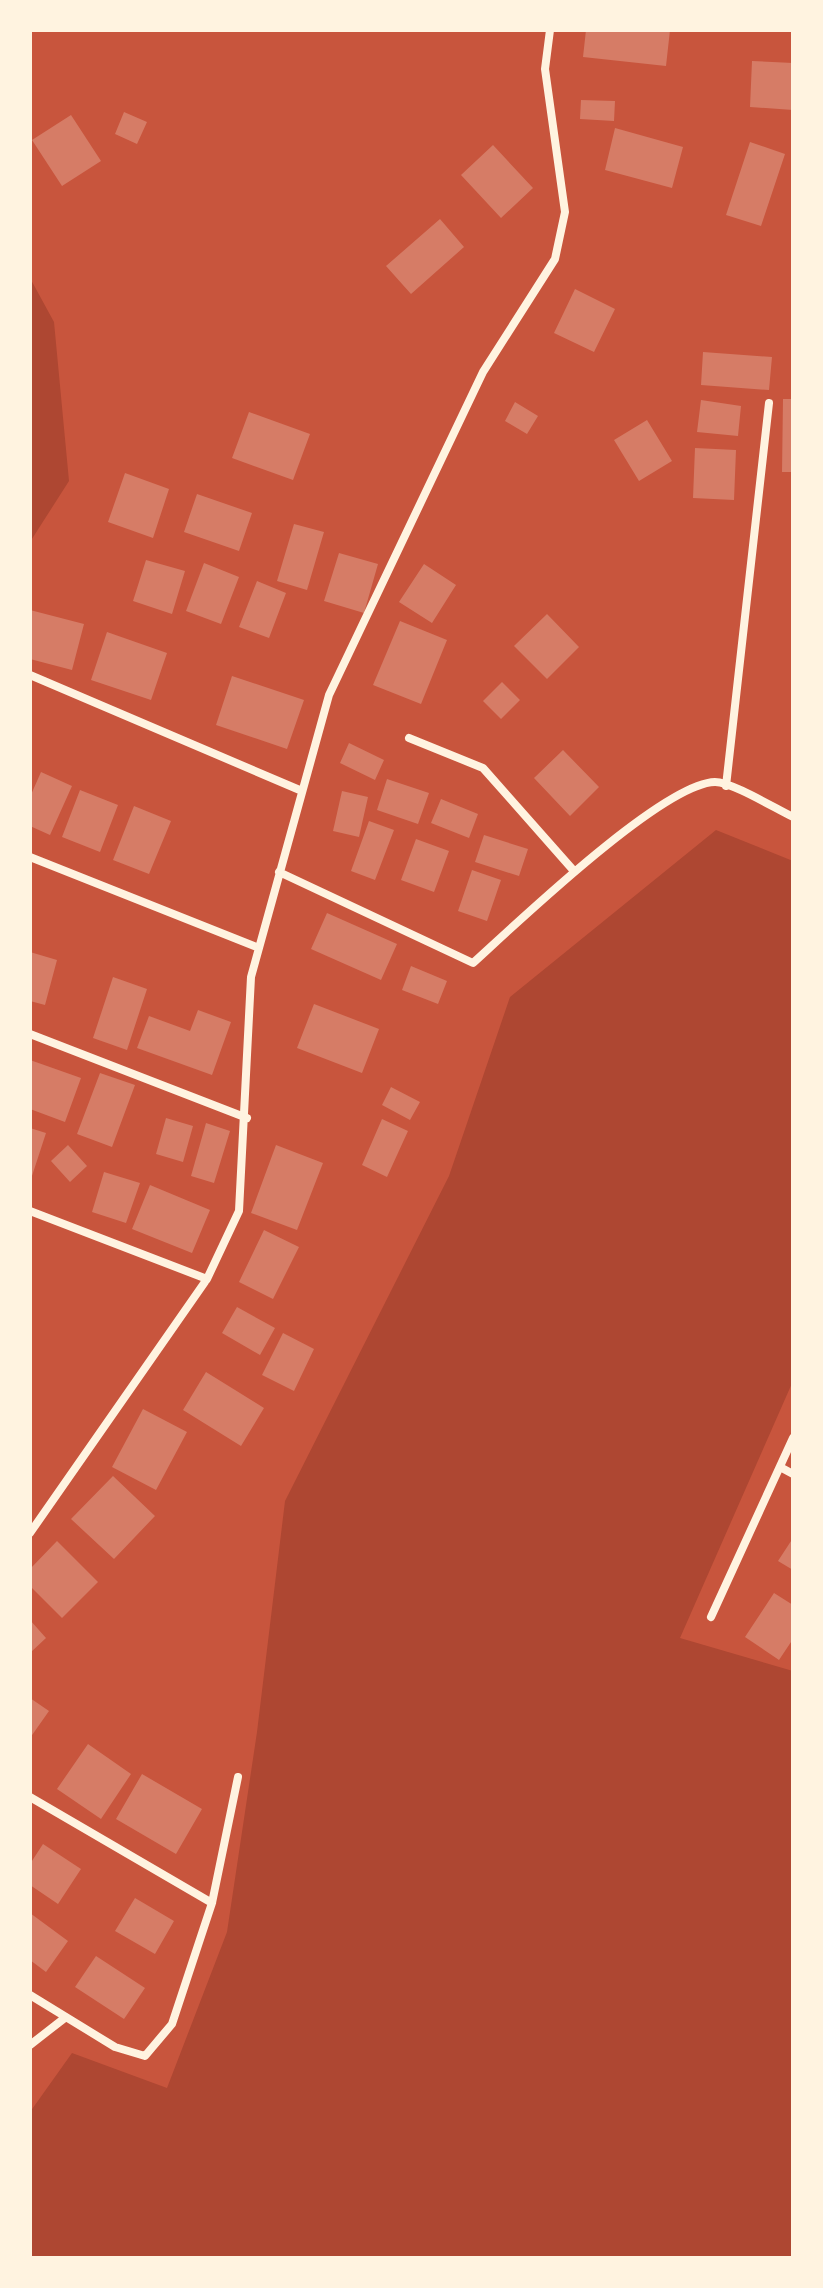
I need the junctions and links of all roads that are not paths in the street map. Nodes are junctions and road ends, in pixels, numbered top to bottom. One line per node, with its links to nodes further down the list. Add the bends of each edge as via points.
1 (550, 30): 6 (street, via 545,69 565,212 555,259 483,372 329,695)
2 (769, 403): 5 (street)
3 (30, 675): 6 (street)
4 (409, 738): 9 (street, via 483,768)
5 (726, 786): 7 (street); 9 (street, via 717,782 683,790)
6 (302, 791): 10 (street)
7 (793, 817)
8 (30, 857): 11 (street)
9 (574, 871): 10 (street, via 473,963)
10 (279, 872): 11 (street)
11 (259, 948): 13 (street, via 251,977)
12 (30, 1034): 13 (street)
13 (247, 1118): 15 (street, via 239,1211)
14 (30, 1211): 15 (street)
15 (207, 1279): 19 (street)
16 (793, 1438): 17 (street)
17 (780, 1467): 18 (street); 20 (street)
18 (793, 1474)
19 (30, 1533)
20 (711, 1617)
21 (238, 1777): 23 (street)
22 (30, 1797): 23 (street)
23 (212, 1903): 25 (street, via 172,2024 145,2056 115,2047)
24 (30, 1995): 25 (street)
25 (66, 2017): 26 (street)
26 (30, 2045)

